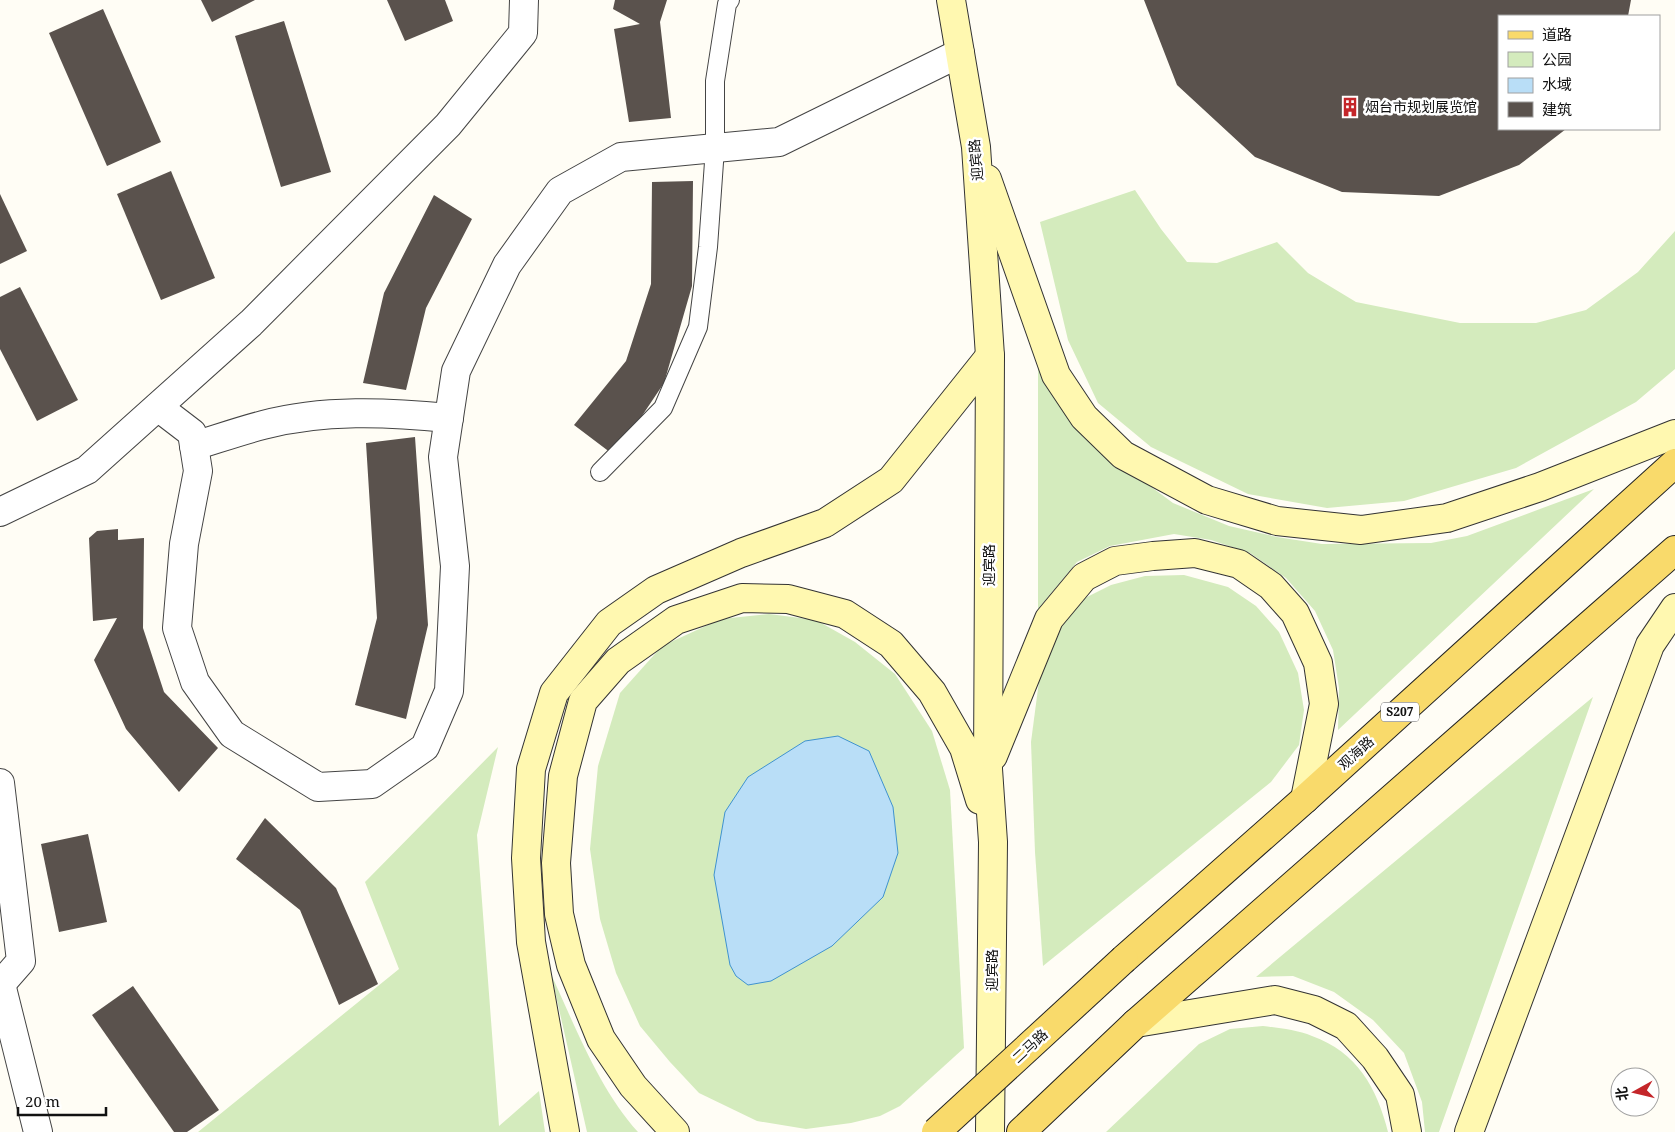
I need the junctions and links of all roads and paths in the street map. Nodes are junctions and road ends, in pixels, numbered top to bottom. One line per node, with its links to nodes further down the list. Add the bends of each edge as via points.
1 (524, 0): 8 (street, via 524,32 448,125 251,323)
2 (730, 0): 6 (lane, via 715,81)
3 (950, 0): 4 (main road, 迎宾路)
4 (960, 53): 5 (main road, 迎宾路); 6 (street, via 779,142)
5 (976, 147): 7 (main road, 迎宾路); 10 (main road, via 1056,375 1084,417 1123,455 1207,500 1277,521 1361,530 1447,518 1540,487)
6 (715, 148): 9 (street, via 621,157 560,191 507,265 456,371); 13 (lane, via 698,327 663,408)
7 (990, 356): 17 (main road, 迎宾路); 25 (main road, via 891,480 825,523 741,553 656,590 609,623 554,693 531,769 526,858 531,942)
8 (158, 407): 11 (street, via 192,433); 14 (street, via 87,470)
9 (449, 418): 11 (street, via 401,413 324,415 264,424); 11 (street, via 443,457 455,566 449,690 425,747 372,784 318,787 232,734 195,682 177,628 184,544 198,471)
10 (1675, 434)
11 (194, 446)
12 (1675, 463): 19 (main road, 观海路 / S207)
13 (600, 472)
14 (0, 512)
15 (1675, 550): 23 (main road)
16 (1675, 608): 31 (main road, via 1650,645)
17 (988, 769): 19 (main road, via 1049,619 1084,577 1115,561 1196,553 1239,564 1271,586 1296,613 1318,663 1324,704); 20 (main road, 迎宾路)
18 (0, 783): 22 (street, via 21,960)
19 (1305, 799): 21 (main road, 观海路 / S207)
20 (993, 842): 26 (main road, via 964,748 932,692 891,644 845,614 788,599 742,598 676,620 618,661 583,701 564,776 556,863 559,914 571,965 601,1039 633,1086); 28 (main road, 迎宾路)
21 (1124, 959): 27 (main road, 二马路, bridge)
22 (1, 984): 24 (street)
23 (1136, 1023): 29 (main road); 30 (main road, via 1274,1000 1314,1010 1346,1026 1375,1058 1400,1095)
24 (38, 1132)
25 (566, 1132)
26 (675, 1132)
27 (936, 1132)
28 (990, 1132)
29 (1021, 1132)
30 (1407, 1132)
31 (1469, 1132)

